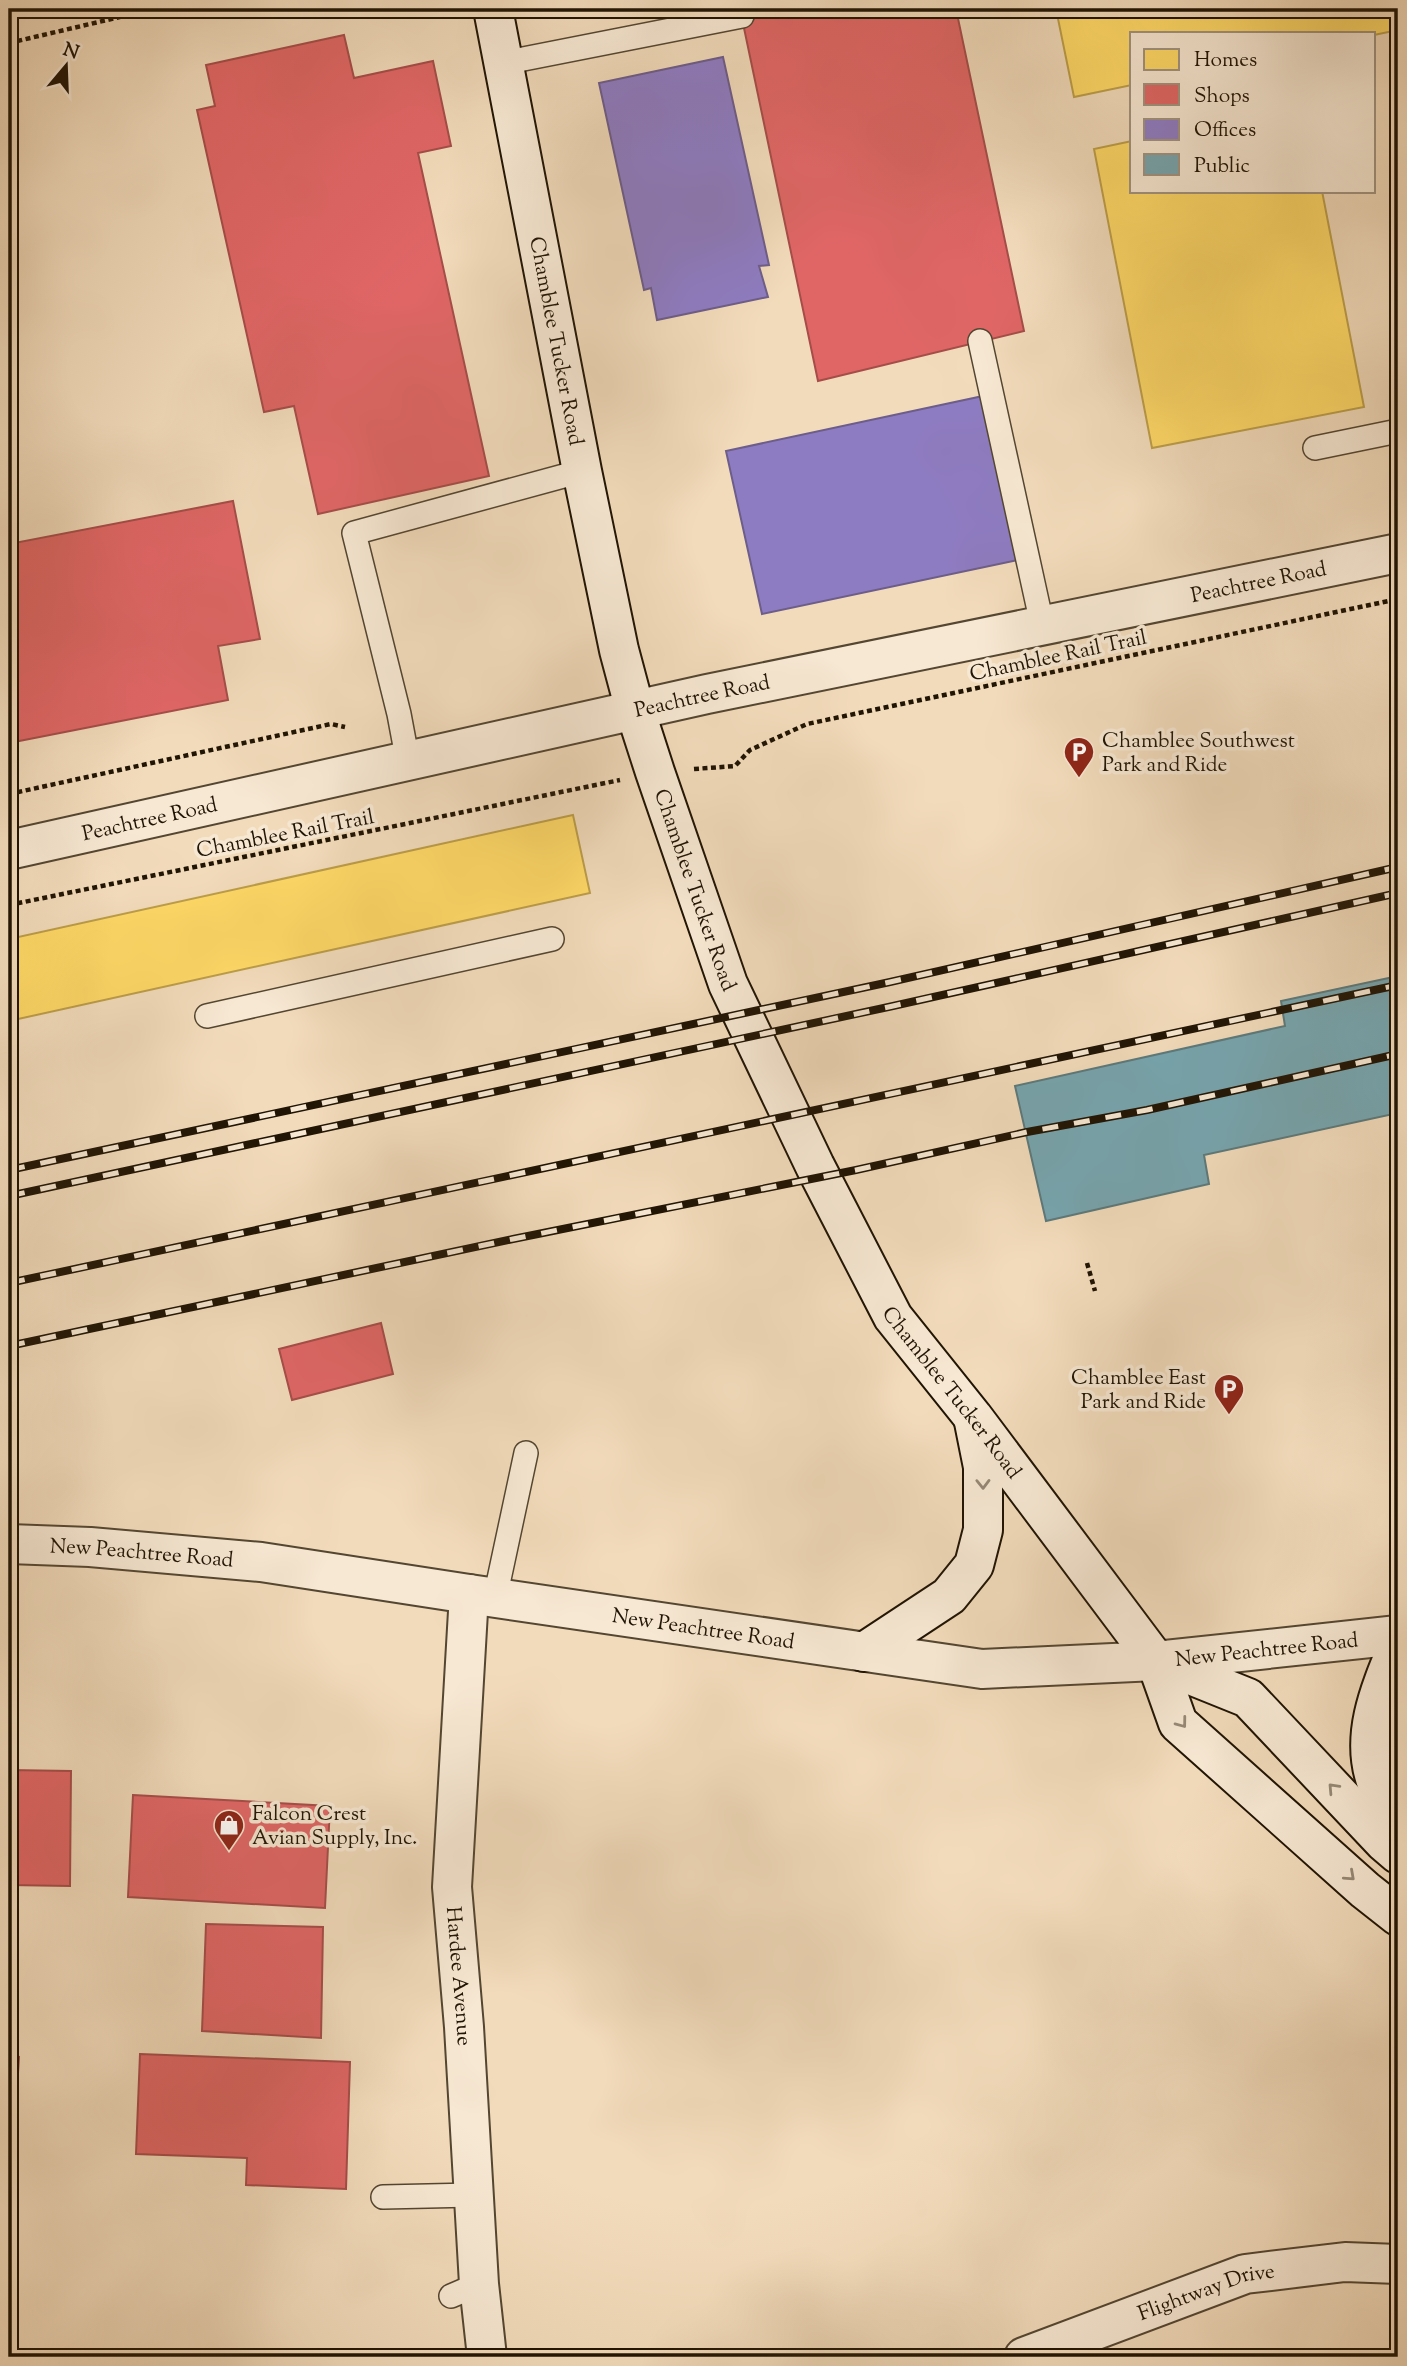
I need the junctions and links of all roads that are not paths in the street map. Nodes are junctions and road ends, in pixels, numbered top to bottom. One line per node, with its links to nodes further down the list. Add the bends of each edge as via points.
1 (493, 9): 3 (street, Chamblee Tucker Road)
2 (742, 16): 3 (lane)
3 (503, 63): 7 (street, Chamblee Tucker Road)
4 (980, 341): 9 (lane)
5 (1398, 431): 6 (lane)
6 (1315, 447)
7 (582, 471): 10 (street, Chamblee Tucker Road); 11 (lane, via 355,533)
8 (1398, 553): 9 (street, Peachtree Road)
9 (1042, 624): 10 (street, Peachtree Road)
10 (635, 710): 11 (street, Peachtree Road); 15 (street, Chamblee Tucker Road, via 728,984 814,1166 893,1317)
11 (408, 762): 12 (street, Peachtree Road)
12 (9, 850)
13 (552, 939): 14 (lane)
14 (206, 1016)
15 (973, 1417): 21 (street, one-way to 21, via 983,1467 984,1530 974,1565 949,1596); 22 (street, Chamblee Tucker Road)
16 (526, 1453): 18 (lane)
17 (9, 1544): 18 (street, New Peachtree Road, via 90,1546 261,1562)
18 (482, 1596): 21 (street, New Peachtree Road); 26 (street, Hardee Avenue, via 452,1887)
19 (1398, 1635): 22 (street, New Peachtree Road)
20 (1398, 1646): 23 (street, via 1377,1695 1370,1754 1377,1784)
21 (864, 1652): 22 (street, New Peachtree Road, via 982,1669)
22 (1156, 1661): 24 (street, one-way to 22, via 1248,1698); 25 (street, Chamblee Tucker Road, one-way to 25, via 1178,1723)
23 (1398, 1816)
24 (1398, 1854)
25 (1398, 1916)
26 (473, 2195): 27 (lane); 29 (street, Hardee Avenue, via 465,2290)
27 (383, 2197)
28 (1398, 2264): 30 (street, Flightway Drive, via 1345,2262 1245,2274)
29 (487, 2357)
30 (1024, 2357)

